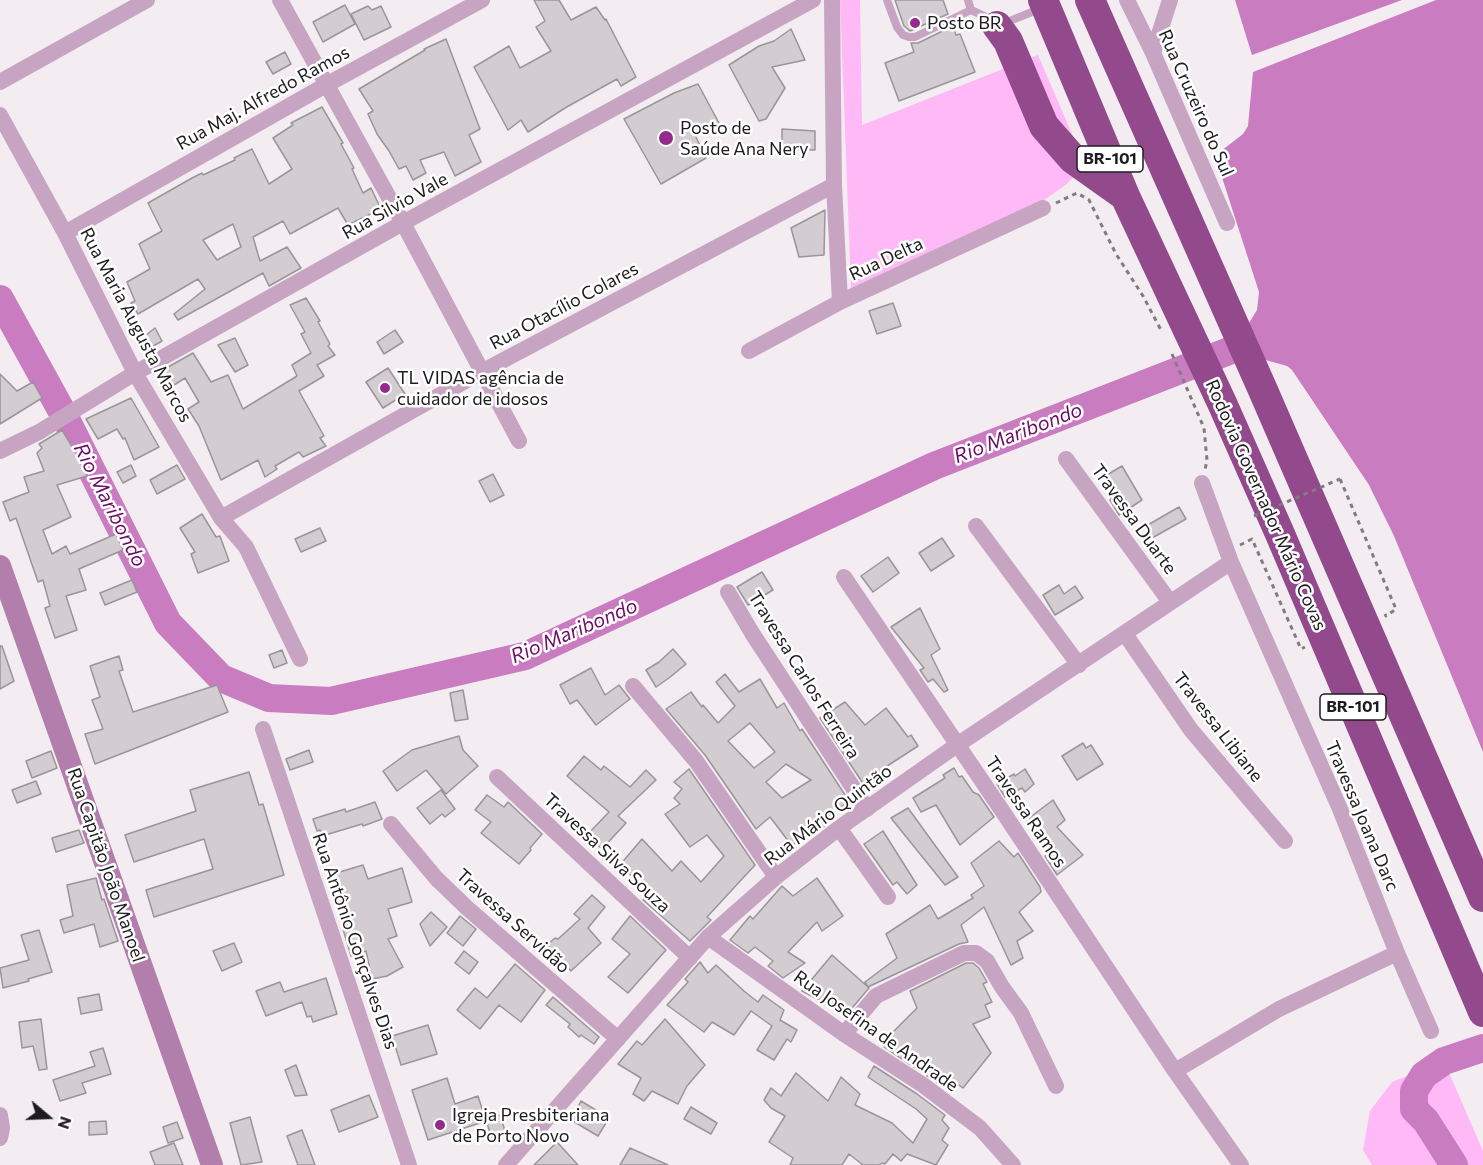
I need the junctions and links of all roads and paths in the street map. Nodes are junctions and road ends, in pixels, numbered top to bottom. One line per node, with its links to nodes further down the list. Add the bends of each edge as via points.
1 (147, 0): 15 (street)
2 (280, 0): 16 (street)
3 (482, 0): 16 (street, Rua Maj. Alfredo Ramos)
4 (813, 0): 21 (street, Rua Silvio Vale)
5 (832, 0): 18 (street)
6 (887, 0): 12 (lane, via 897,27 909,37)
7 (968, 0): 12 (lane)
8 (1090, 0): 57 (highway, BR-101)
9 (1127, 0): 14 (street, Rua Cruzeiro do Sul)
10 (1170, 0): 14 (street)
11 (1044, 3): 13 (lane); 19 (highway, Rodovia Governador Mário Covas / BR-101)
12 (971, 10): 13 (lane)
13 (997, 26): 19 (highway, via 1008,41 1044,126 1073,159)
14 (1153, 53): 22 (street, Rua Cruzeiro do Sul)
15 (0, 82)
16 (326, 85): 21 (street); 23 (street, Rua Maj. Alfredo Ramos)
17 (0, 115): 23 (street, Rua Maria Augusta Marcos)
18 (834, 185): 24 (street); 28 (street, Rua Otacílio Colares)
19 (1125, 196): 25 (highway, Rodovia Governador Mário Covas / BR-101)
20 (1043, 208): 24 (street, Rua Delta); 25 (path, via 1077,193 1089,200 1143,296)
21 (403, 223): 28 (street); 29 (street, Rua Silvio Vale)
22 (1227, 223)
23 (65, 233): 29 (street, Rua Maria Augusta Marcos)
24 (840, 302): 26 (street, Rua Delta)
25 (1174, 328): 30 (highway, Rodovia Governador Mário Covas / BR-101)
26 (749, 351)
27 (1170, 351): 30 (path)
28 (483, 371): 31 (street); 36 (street, Rua Otacílio Colares)
29 (135, 373): 32 (street, Rua Silvio Vale, via 39,432); 36 (street, Rua Maria Augusta Marcos)
30 (1207, 402): 34 (path, via 1207,460); 61 (highway, Rodovia Governador Mário Covas / BR-101, via 1284,545)
31 (519, 441)
32 (0, 451)
33 (1066, 459): 42 (street, Travessa Duarte)
34 (1202, 483): 38 (street, Travessa Joana Darc)
35 (1254, 516): 43 (path, bridge, via 1340,479 1396,609 1386,616)
36 (221, 518): 45 (street, Rua Maria Augusta Marcos, via 246,547)
37 (976, 526): 46 (street)
38 (1231, 562): 42 (street, Rua Mário Quintão); 59 (street, Travessa Joana Darc, via 1340,809)
39 (0, 566): 69 (main road, Rua Capitão João Manoel)
40 (844, 577): 49 (street, Travessa Ramos)
41 (728, 591): 51 (street, Travessa Carlos Ferreira)
42 (1170, 602): 44 (street, Rua Mário Quintão)
43 (1381, 605)
44 (1125, 634): 46 (street, Rua Mário Quintão); 54 (street, Travessa Libiane, via 1191,730)
45 (300, 659)
46 (1079, 665): 49 (street, Rua Mário Quintão)
47 (633, 686): 55 (street, via 696,761)
48 (263, 729): 70 (street, Rua Antônio Gonçalves Dias)
49 (957, 745): 51 (street, Rua Mário Quintão); 65 (street, Travessa Ramos)
50 (497, 777): 60 (street, Travessa Silva Souza)
51 (867, 809): 53 (street, Rua Mário Quintão)
52 (391, 824): 64 (street, Travessa Servidão, via 466,907)
53 (839, 828): 55 (street, Rua Mário Quintão); 56 (street)
54 (1285, 841)
55 (776, 877): 58 (street, Rua Mário Quintão)
56 (888, 897)
57 (1483, 897)
58 (708, 937): 60 (street, Rua Mário Quintão); 63 (street, Rua Josefina de Andrade)
59 (1397, 953): 62 (street, Travessa Joana Darc); 65 (street, via 1279,1009)
60 (690, 958): 64 (street, Rua Mário Quintão)
61 (1483, 1012)
62 (1431, 1030)
63 (844, 1034): 66 (street, via 876,996 964,953 976,952 987,961 1021,1013); 72 (street, Rua Josefina de Andrade, via 980,1128)
64 (618, 1039): 71 (street, Rua Mário Quintão)
65 (1174, 1071): 73 (street, Travessa Ramos)
66 (1056, 1086)
67 (0, 1116): 68 (street)
68 (0, 1138)
69 (212, 1165)
70 (410, 1165)
71 (506, 1165)
72 (1014, 1165)
73 (1241, 1165)

